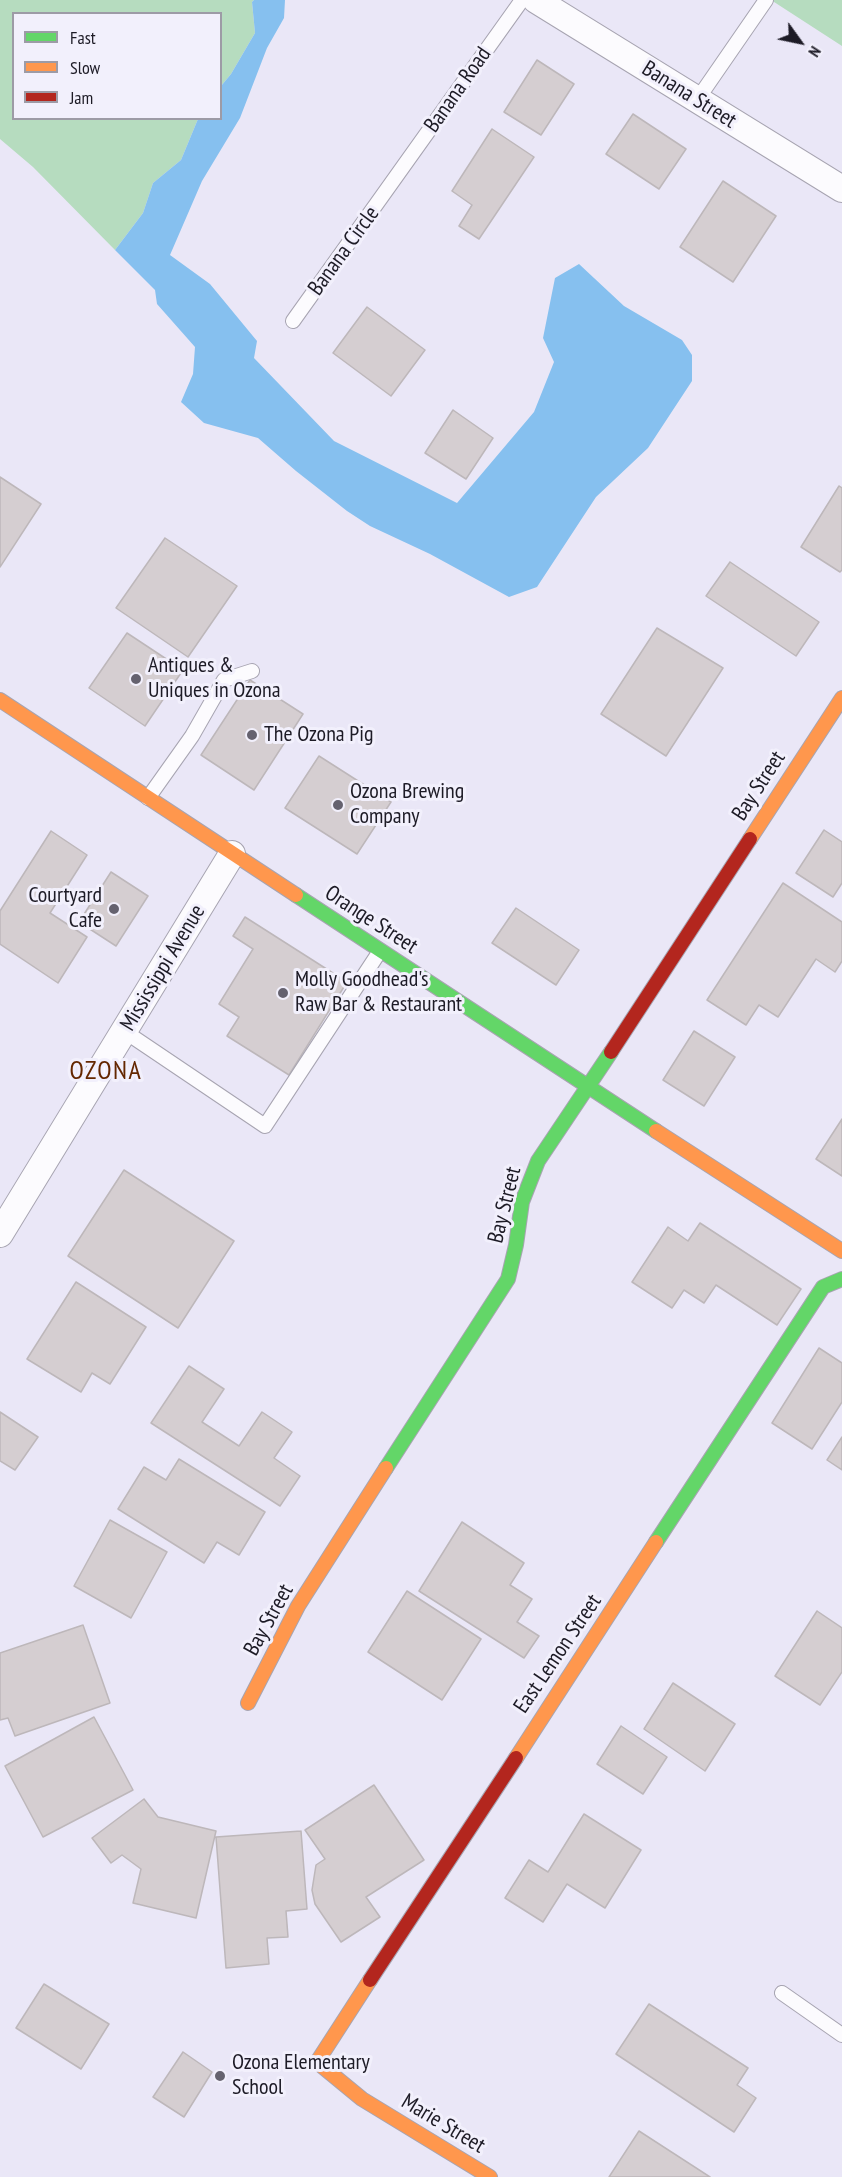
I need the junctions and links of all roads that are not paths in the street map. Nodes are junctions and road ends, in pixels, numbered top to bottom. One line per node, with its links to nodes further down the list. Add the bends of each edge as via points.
1 (522, 0): 5 (lane, Banana Road)
2 (536, 0): 4 (street, Banana Street)
3 (766, 0): 4 (lane)
4 (697, 100): 6 (street, Banana Street)
5 (395, 181): 7 (lane, Banana Circle)
6 (842, 189)
7 (293, 321)
8 (252, 670): 11 (lane, via 224,680 192,736)
9 (842, 698): 15 (street, Bay Street)
10 (0, 700): 11 (street, Orange Street)
11 (148, 798): 12 (street, Orange Street)
12 (232, 854): 13 (street, Orange Street); 14 (street, Mississippi Avenue)
13 (380, 951): 14 (lane, via 265,1126); 15 (street, Orange Street)
14 (124, 1031): 16 (street, Mississippi Avenue)
15 (588, 1087): 17 (street, Orange Street); 19 (street, Bay Street, via 537,1161 522,1202 508,1279 298,1606)
16 (0, 1234)
17 (842, 1251)
18 (842, 1279): 22 (street, East Lemon Street, via 823,1287)
19 (248, 1704)
20 (782, 1993): 21 (lane)
21 (842, 2035)
22 (317, 2062): 23 (street, Marie Street, via 362,2099)
23 (490, 2177)

